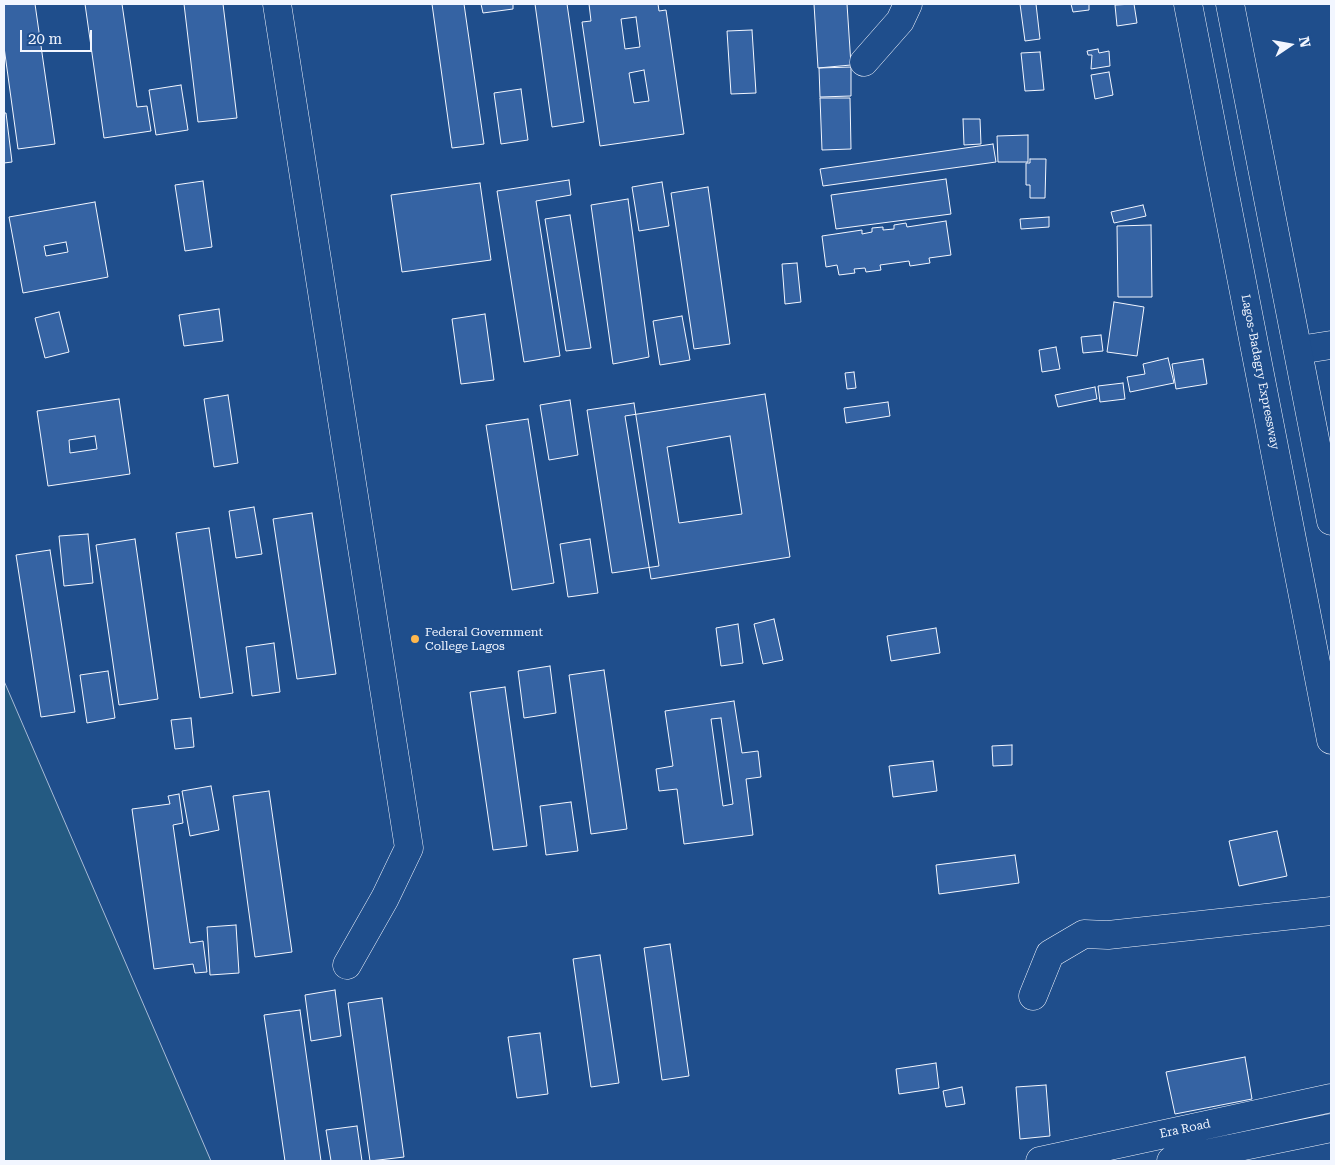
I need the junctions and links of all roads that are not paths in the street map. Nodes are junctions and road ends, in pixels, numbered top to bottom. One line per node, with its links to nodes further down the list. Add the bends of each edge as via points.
1 (277, 4): 11 (main road, via 410,848)
2 (908, 4): 5 (main road, via 900,20)
3 (1188, 4): 9 (main road, Lagos-Badagry Expressway)
4 (1230, 4): 7 (main road)
5 (864, 62)
6 (1331, 345): 7 (main road)
7 (1299, 350): 8 (main road)
8 (1331, 521)
9 (1331, 740)
10 (1331, 910): 12 (main road, via 1108,935 1084,934 1050,954)
11 (347, 965)
12 (1033, 996)
13 (1331, 1098): 15 (main road, Era Road)
14 (1331, 1128): 16 (main road)
15 (1040, 1161)
16 (1171, 1161)

